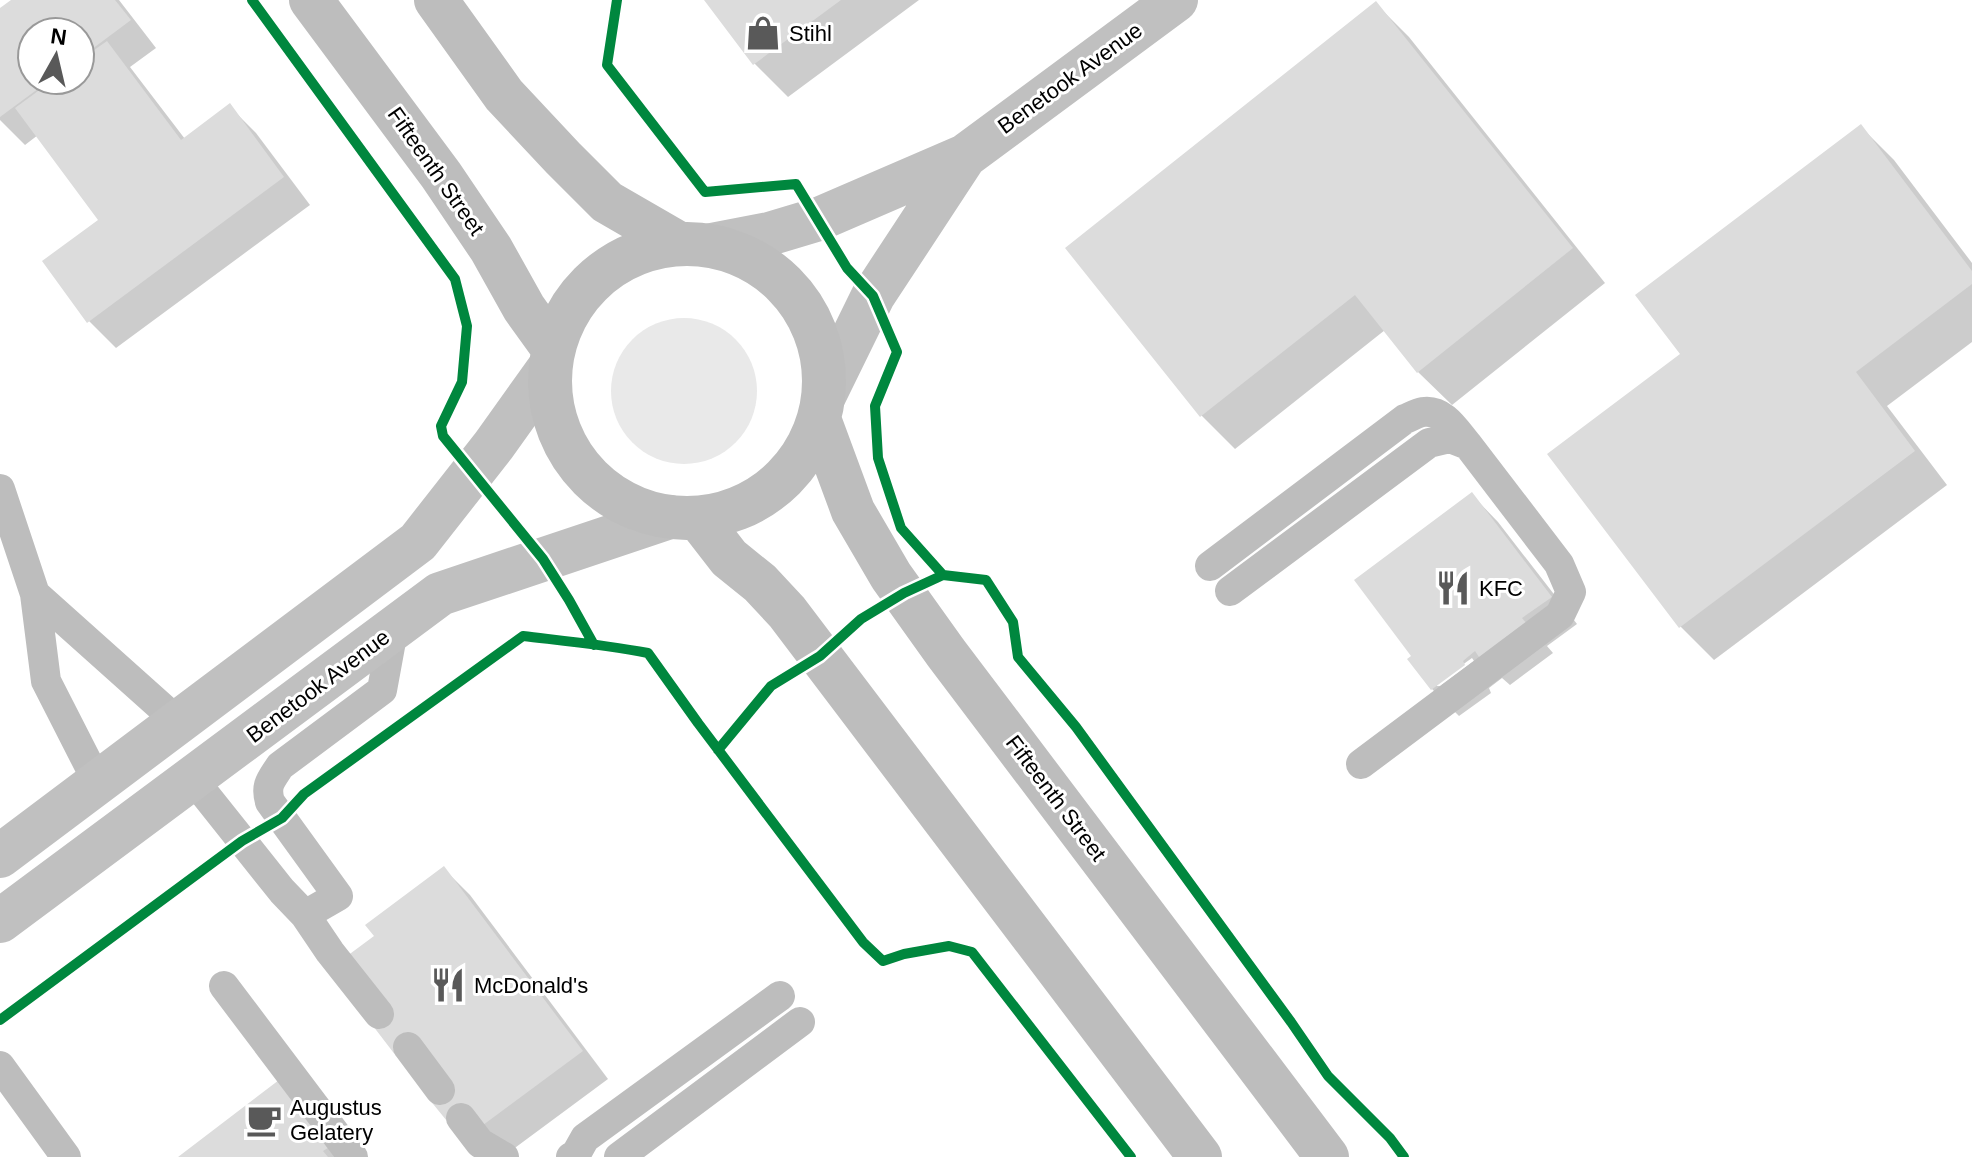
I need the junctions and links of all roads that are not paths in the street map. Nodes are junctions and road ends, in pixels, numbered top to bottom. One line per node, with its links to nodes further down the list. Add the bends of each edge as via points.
1 (311, 0): 6 (highway, Fifteenth Street, via 491,249)
2 (436, 0): 5 (highway, via 504,95 607,202)
3 (1151, 7): 4 (street, Benetook Avenue)
4 (965, 156): 5 (street, Benetook Avenue, via 819,219 769,234); 7 (street, Benetook Avenue, via 873,296)
5 (694, 244): 6 (highway, via 622,259 577,296); 7 (highway, via 759,264 797,298 820,345)
6 (550, 357): 10 (highway, via 554,421 579,467 619,501); 15 (street, via 494,445 418,542)
7 (822, 407): 10 (highway, via 802,456 774,487 738,508); 36 (highway, Fifteenth Street, via 853,511 891,576)
8 (1468, 445): 11 (lane, via 1438,413 1405,419); 12 (lane, via 1450,438 1429,443); 16 (lane, via 1559,564 1571,592 1560,615)
9 (0, 489): 13 (lane)
10 (684, 517): 14 (street, Benetook Avenue, via 440,594); 35 (highway, via 787,612)
11 (1210, 566)
12 (1230, 591)
13 (35, 594): 15 (lane); 18 (lane, via 46,681)
14 (393, 630): 17 (street, Benetook Avenue); 20 (lane, via 382,690 280,766 269,783 270,802 338,896)
15 (177, 721): 18 (street)
16 (1361, 764)
17 (192, 778): 20 (lane); 21 (street, Benetook Avenue)
18 (97, 781): 19 (street)
19 (0, 856)
20 (305, 915): 24 (lane)
21 (0, 921)
22 (224, 986): 32 (lane)
23 (780, 996): 33 (lane, via 585,1138)
24 (379, 1014)
25 (800, 1022): 34 (lane)
26 (408, 1047): 28 (lane)
27 (0, 1066): 31 (lane)
28 (440, 1090)
29 (461, 1118): 30 (lane)
30 (491, 1152)
31 (66, 1157)
32 (353, 1157)
33 (571, 1157)
34 (619, 1157)
35 (1200, 1157)
36 (1327, 1157)

